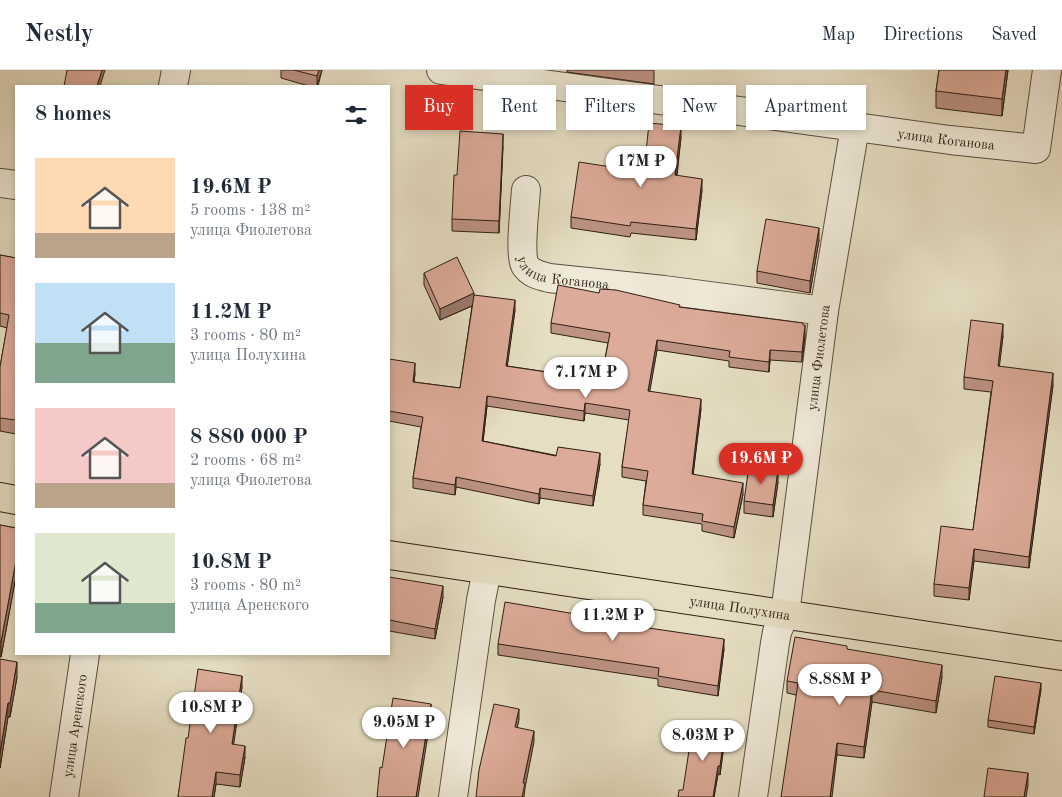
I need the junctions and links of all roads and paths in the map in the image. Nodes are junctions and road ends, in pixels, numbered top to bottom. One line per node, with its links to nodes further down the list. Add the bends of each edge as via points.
1 (176, 70): 4 (street)
2 (441, 70): 5 (street, улица Коганова)
3 (1047, 70): 6 (street, улица Коганова, via 1036,149)
4 (173, 85)
5 (746, 112)
6 (866, 128)
7 (854, 130): 11 (street, улица Фиолетова)
8 (0, 183): 9 (street)
9 (15, 185)
10 (526, 190): 11 (street, улица Коганова, via 523,264 533,274)
11 (824, 311): 16 (street, улица Фиолетова)
12 (0, 497): 13 (main road)
13 (15, 500)
14 (390, 555): 15 (main road, улица Полухина)
15 (488, 570): 16 (main road, улица Полухина); 20 (street)
16 (784, 614): 18 (main road, улица Полухина); 21 (street, улица Фиолетова, via 775,643)
17 (85, 655): 19 (street, улица Аренского)
18 (1062, 656)
19 (64, 797)
20 (453, 797)
21 (753, 797)

